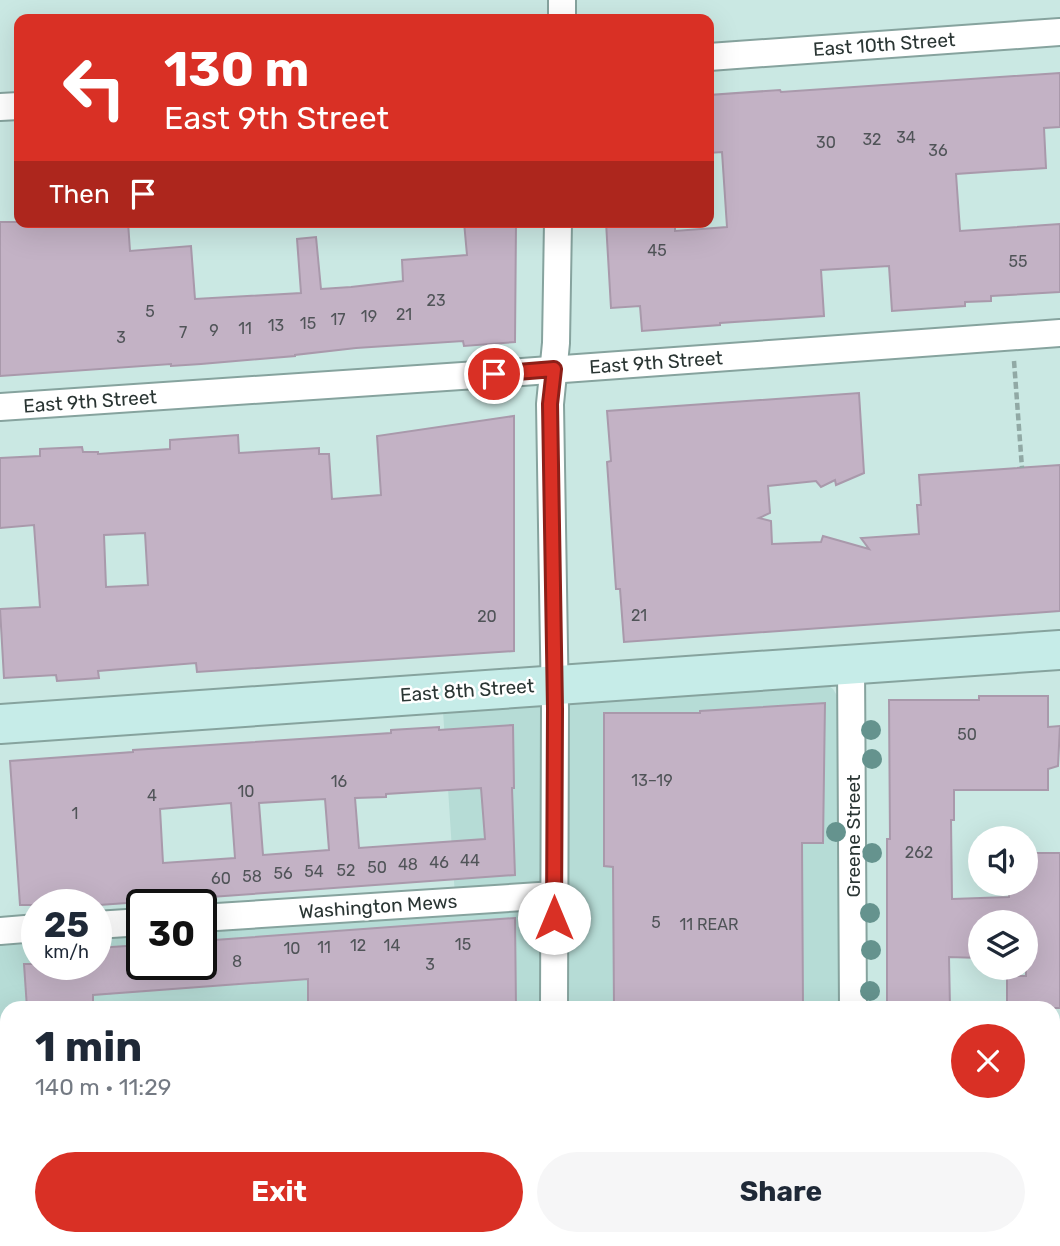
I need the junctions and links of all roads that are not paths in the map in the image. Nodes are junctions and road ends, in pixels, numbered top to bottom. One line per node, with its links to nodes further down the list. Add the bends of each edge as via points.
1 (1060, 32): 2 (street, East 10th Street)
2 (714, 57)
3 (558, 228): 5 (street)
4 (1060, 332): 5 (street, East 9th Street)
5 (554, 369): 6 (street, East 9th Street); 9 (street, via 550,404)
6 (0, 407)
7 (1060, 650): 8 (main road, East 8th Street)
8 (851, 664): 9 (main road, East 8th Street); 16 (street, Greene Street)
9 (554, 685): 10 (main road, East 8th Street); 11 (street)
10 (0, 724)
11 (555, 895): 12 (street, Washington Mews); 15 (street)
12 (217, 917)
13 (21, 930): 14 (street)
14 (0, 931)
15 (554, 1001)
16 (853, 1001)

